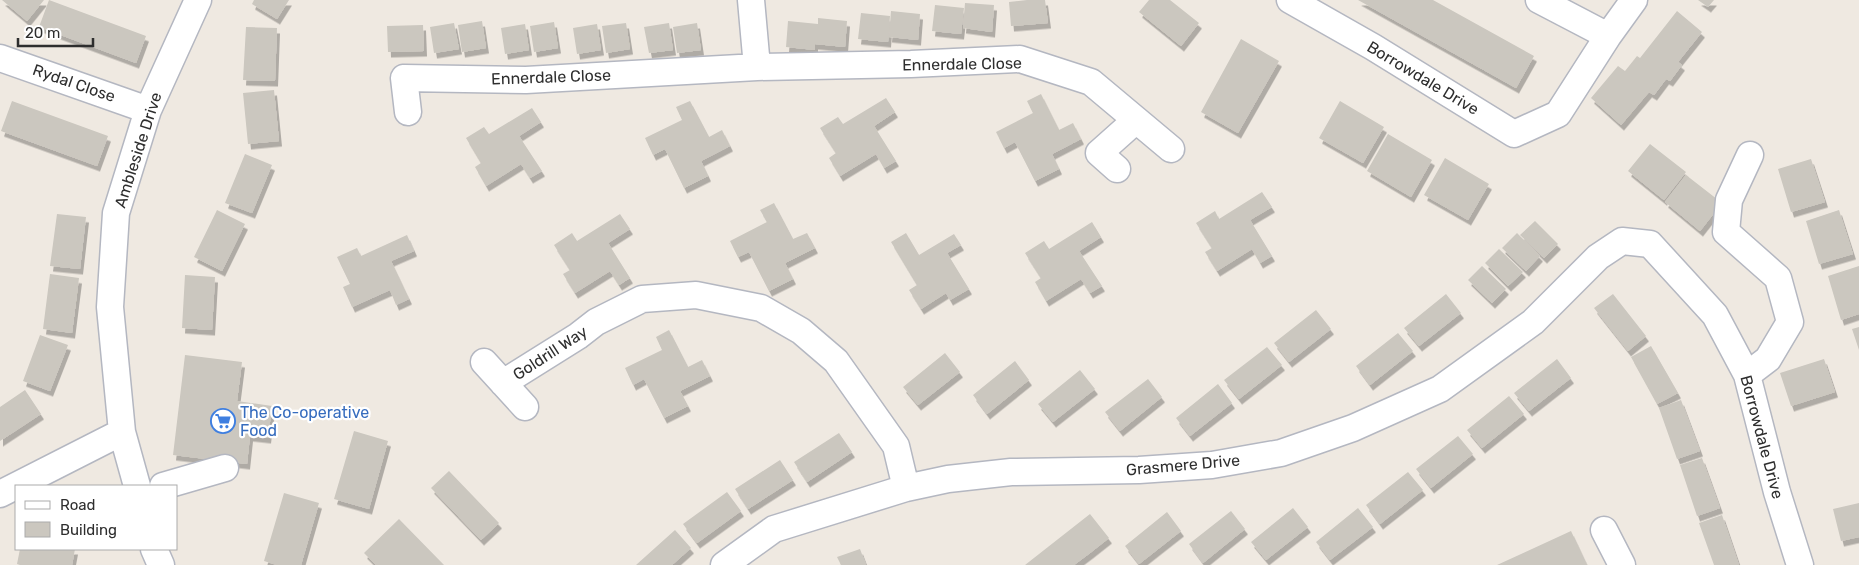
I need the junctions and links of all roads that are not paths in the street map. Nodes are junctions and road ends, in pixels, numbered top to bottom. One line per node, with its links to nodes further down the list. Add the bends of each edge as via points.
1 (198, 0): 9 (street, Ambleside Drive)
2 (751, 0): 8 (street)
3 (1290, 0): 6 (street, Borrowdale Drive, via 1514,134 1558,114)
4 (1539, 0): 6 (street)
5 (1634, 0): 6 (street)
6 (1608, 36)
7 (0, 58): 9 (street, Rydal Close)
8 (757, 67): 10 (street, Ennerdale Close, via 526,80 404,78); 11 (street, Ennerdale Close, via 1020,60 1091,82)
9 (148, 110): 20 (street, Ambleside Drive, via 116,212 110,307)
10 (408, 112)
11 (1136, 120): 12 (street, Ennerdale Close); 14 (street, via 1099,153)
12 (1171, 149)
13 (1750, 155): 17 (street, via 1729,200 1726,232 1778,278 1790,322 1768,359)
14 (1117, 169)
15 (1598, 257): 17 (street, Borrowdale Drive, via 1622,241 1650,244 1716,315); 26 (street, Grasmere Drive, via 1532,322 1440,389 1353,428 1281,453 1212,465 1011,472 948,479)
16 (484, 362): 18 (street)
17 (1747, 375): 34 (street, Borrowdale Drive, via 1777,492)
18 (503, 383): 19 (street); 26 (street, Goldrill Way, via 596,322 642,299 696,295 761,308 801,331 836,361 896,446)
19 (525, 407)
20 (122, 432): 22 (street); 23 (street, Ambleside Drive)
21 (225, 468): 24 (street)
22 (18, 485)
23 (137, 485)
24 (166, 485)
25 (15, 486): 27 (street)
26 (906, 488): 30 (street, Grasmere Drive, via 774,529)
27 (0, 494)
28 (1604, 530): 33 (street)
29 (154, 550): 31 (street)
30 (755, 556): 32 (street, Grasmere Drive)
31 (161, 565)
32 (724, 565)
33 (1622, 565)
34 (1800, 565)

